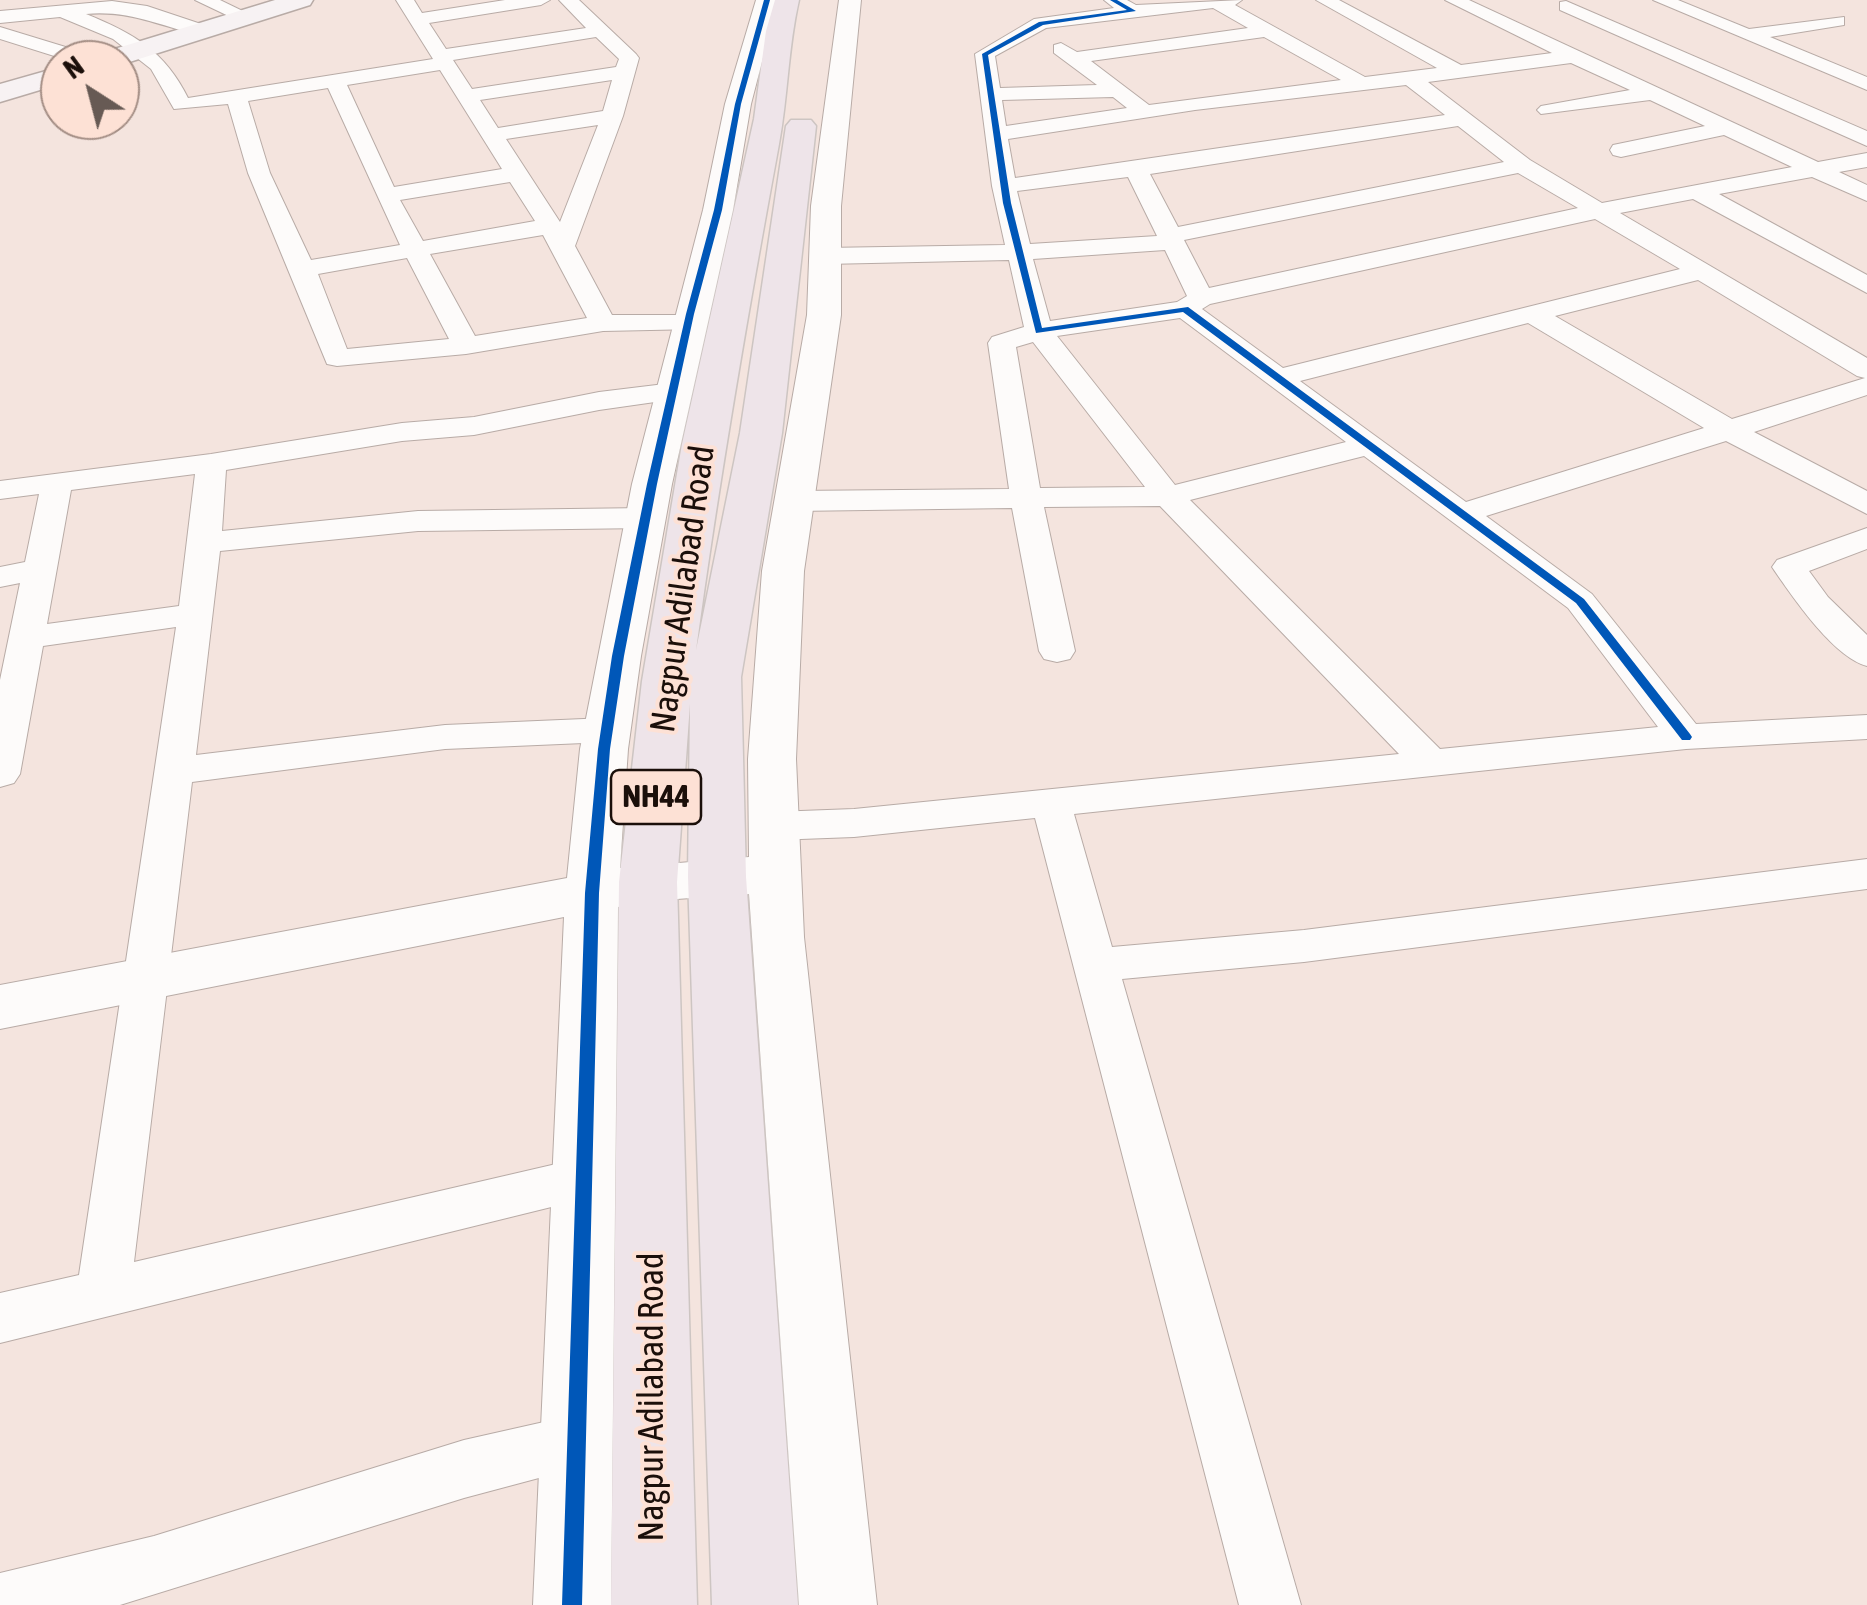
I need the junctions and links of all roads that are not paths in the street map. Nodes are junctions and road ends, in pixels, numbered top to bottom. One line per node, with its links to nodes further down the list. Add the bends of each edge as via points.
1 (204, 0): 22 (street)
2 (301, 0): 22 (main road)
3 (541, 0): 17 (street)
4 (568, 0): 25 (street)
5 (767, 0): 83 (street)
6 (787, 0): 121 (highway, Nagpur Adilabad Road / NH44, via 703,444 667,681)
7 (822, 0): 91 (highway, Nagpur Adilabad Road / NH44, via 804,98)
8 (850, 0): 76 (street)
9 (1325, 0): 38 (street)
10 (1454, 0): 20 (street)
11 (1597, 0): 16 (street)
12 (1662, 0): 28 (street)
13 (1224, 1): 15 (street); 26 (street)
14 (112, 3): 18 (street); 24 (street)
15 (1123, 5): 23 (street)
16 (1546, 8): 20 (street); 59 (street)
17 (410, 9): 35 (street)
18 (62, 11): 21 (street); 31 (street)
19 (1834, 15): 28 (street)
20 (1488, 16): 33 (street)
21 (0, 17)
22 (246, 17): 24 (main road)
23 (1033, 28): 34 (street); 48 (street, via 985,54)
24 (202, 30): 31 (main road)
25 (601, 31): 35 (street); 37 (street, via 629,58)
26 (1266, 31): 30 (street); 43 (street)
27 (0, 33): 29 (street)
28 (1748, 35): 44 (street)
29 (40, 45)
30 (1166, 46): 34 (street); 36 (street)
31 (147, 48): 32 (main road); 50 (street, via 181,105)
32 (140, 50)
33 (1576, 56): 38 (street); 46 (street)
34 (1073, 58): 45 (street)
35 (443, 60): 40 (street); 49 (street)
36 (1195, 63)
37 (624, 72): 49 (street); 54 (street)
38 (1458, 72): 39 (street)
39 (1410, 78): 43 (street); 55 (street)
40 (335, 80): 50 (street); 69 (street)
41 (1224, 80): 51 (street)
42 (40, 81): 47 (main road)
43 (1362, 84): 51 (street)
44 (1867, 84)
45 (1117, 91): 48 (street); 53 (street)
46 (1653, 93): 52 (street); 56 (street)
47 (0, 94)
48 (991, 94): 57 (street)
49 (467, 96): 58 (street)
50 (237, 98): 77 (street, via 259,174)
51 (1252, 98): 53 (street); 60 (street)
52 (1548, 110)
53 (1146, 112): 57 (street)
54 (612, 116): 58 (street); 72 (street)
55 (1463, 118): 60 (street); 63 (street)
56 (1728, 128): 61 (street); 64 (street)
57 (997, 134): 67 (street)
58 (492, 135): 66 (street)
59 (1867, 139)
60 (1323, 140): 65 (street)
61 (1622, 150)
62 (1867, 160): 64 (street)
63 (1522, 165): 71 (street); 73 (street)
64 (1816, 169): 68 (street); 70 (street)
65 (1136, 170): 67 (street); 73 (street)
66 (517, 174): 69 (street); 72 (street)
67 (1004, 186): 75 (street)
68 (1697, 192): 71 (street); 79 (street)
69 (386, 194): 74 (street)
70 (1867, 194)
71 (1603, 210): 78 (street); 80 (street)
72 (557, 236): 74 (street); 82 (street)
73 (1171, 239): 75 (street); 80 (street)
74 (418, 250): 77 (street); 85 (street)
75 (1019, 252): 76 (street); 84 (street)
76 (825, 256): 91 (street, via 824,315)
77 (303, 269): 85 (street, via 337,358)
78 (1704, 271): 81 (street); 86 (street)
79 (1867, 285)
80 (1193, 303): 84 (street); 87 (street)
81 (1535, 316): 87 (street); 90 (street)
82 (602, 323): 83 (street); 85 (street)
83 (688, 323): 89 (street)
84 (1039, 331): 96 (street); 97 (street, via 1002,342)
85 (466, 346)
86 (1867, 370)
87 (1276, 378): 92 (street)
88 (1867, 386): 90 (street)
89 (673, 392): 93 (street); 101 (street)
90 (1729, 430): 99 (street); 100 (street)
91 (782, 433): 98 (street); 120 (highway, Nagpur Adilabad Road / NH44, via 716,676)
92 (1368, 446): 96 (street); 100 (street)
93 (211, 462): 94 (street); 103 (street)
94 (58, 482): 95 (street); 104 (street)
95 (0, 490)
96 (1168, 496): 97 (street); 114 (street)
97 (1026, 498): 98 (street); 108 (street)
98 (794, 501): 118 (street, via 783,571 772,760)
99 (1867, 504)
100 (1460, 514): 113 (street, via 1580,601)
101 (646, 518): 103 (street, via 418,521); 112 (street)
102 (1867, 538): 109 (street, via 1789,567)
103 (205, 543): 106 (street)
104 (40, 569): 105 (street); 107 (street)
105 (0, 577)
106 (194, 614): 107 (street); 115 (street)
107 (27, 637): 110 (street)
108 (1057, 651)
109 (1867, 655)
110 (10, 682): 116 (street)
111 (1867, 728): 113 (street)
112 (607, 730): 115 (street, via 446,737); 121 (street)
113 (1686, 737): 114 (street)
114 (1431, 763): 117 (street)
115 (173, 771): 123 (street)
116 (0, 774)
117 (1051, 802): 118 (street, via 854,823); 122 (street)
118 (775, 850): 120 (street); 133 (street, via 777,936)
119 (1867, 874): 122 (street, via 1304,946)
120 (716, 876): 121 (street); 132 (highway, Nagpur Adilabad Road / NH44)
121 (620, 887): 123 (street); 125 (street); 131 (highway, Nagpur Adilabad Road / NH44)
122 (1095, 965): 134 (street)
123 (146, 979): 124 (street); 126 (street)
124 (0, 1007)
125 (582, 1180): 126 (street); 128 (street)
126 (103, 1294): 127 (street)
127 (0, 1318)
128 (575, 1443): 129 (street, via 464,1469); 130 (street)
129 (22, 1602)
130 (572, 1605)
131 (654, 1605)
132 (755, 1605)
133 (838, 1605)
134 (1270, 1605)

